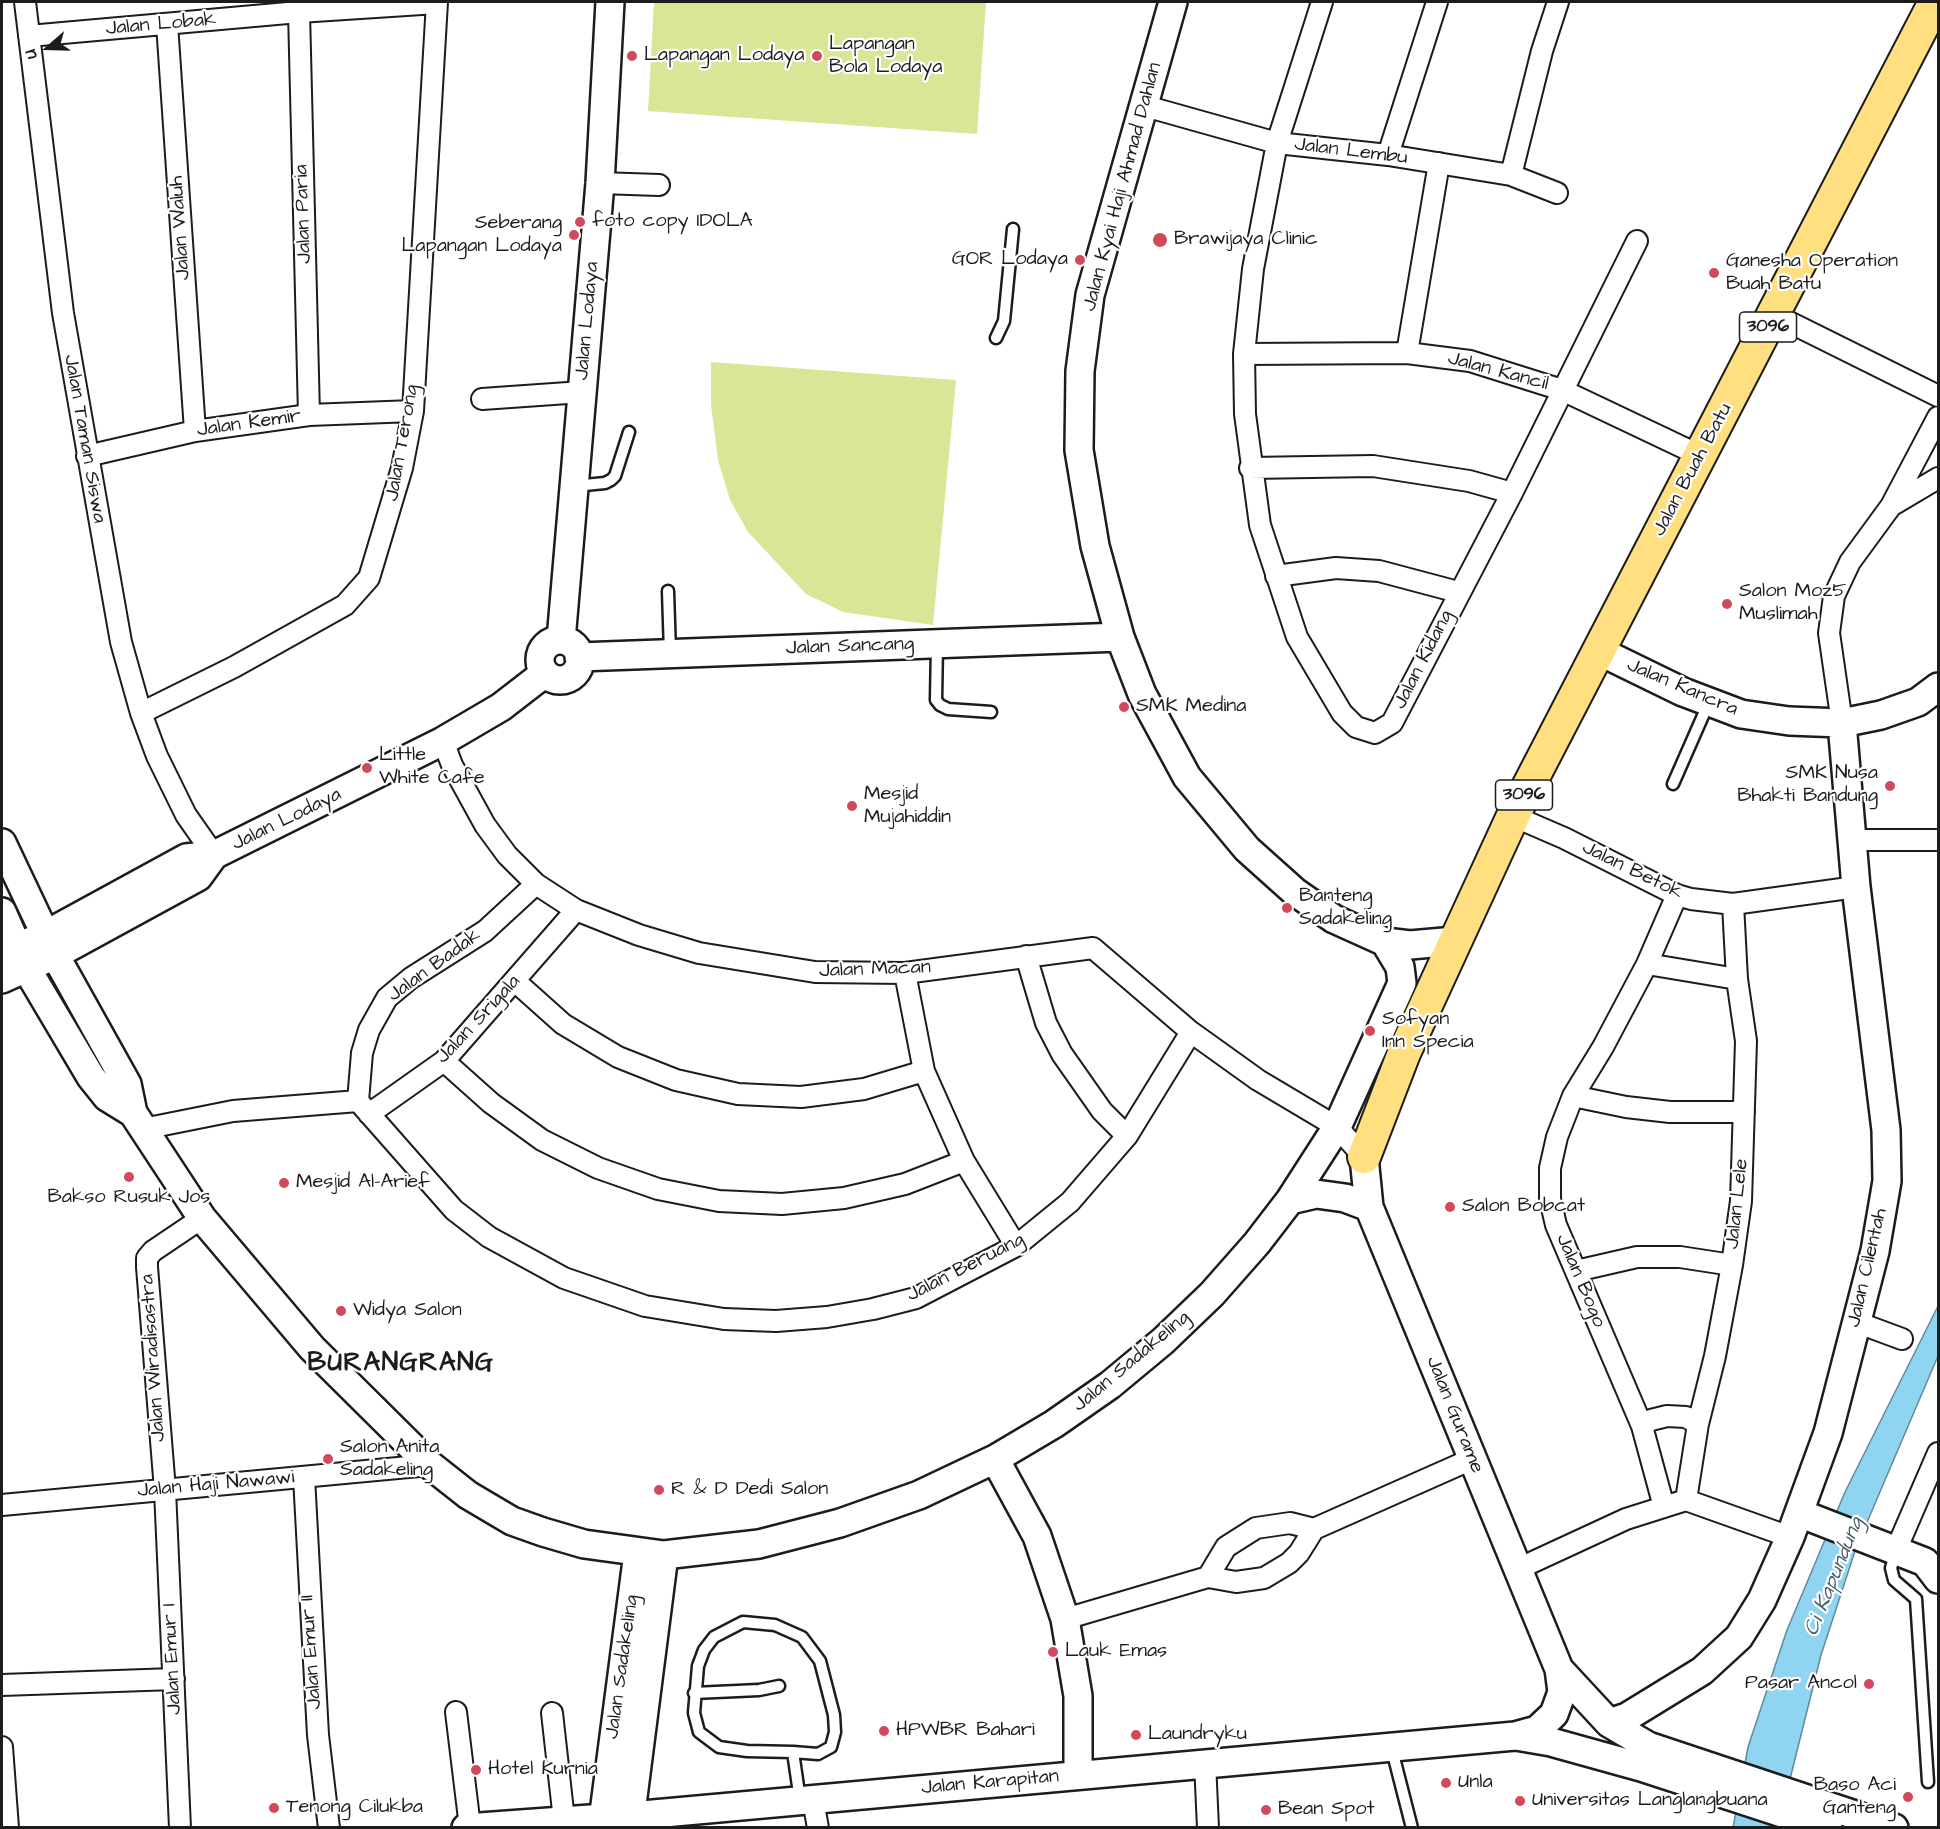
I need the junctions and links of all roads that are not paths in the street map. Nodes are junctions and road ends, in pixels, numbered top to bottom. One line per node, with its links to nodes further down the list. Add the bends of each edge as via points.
1 (25, 2): 11 (street, Jalan Taman Siswa)
2 (437, 2): 9 (street, Jalan Lobak); 30 (street, Jalan Terong)
3 (610, 2): 17 (street, Jalan Lodaya)
4 (1173, 2): 12 (street, Jalan Kyai Haji Ahmad Dahlan)
5 (1322, 2): 13 (street, Jalan Kidang)
6 (1437, 2): 14 (street)
7 (1558, 2): 16 (street)
8 (1935, 2): 22 (main road, Jalan Buah Batu / 3096)
9 (298, 12): 10 (street, Jalan Lobak); 31 (street, Jalan Paria)
10 (167, 24): 11 (street, Jalan Lobak); 33 (street, Jalan Waluh)
11 (29, 36): 35 (street, Jalan Taman Siswa, via 63,313)
12 (1145, 106): 13 (street, Jalan Lembu); 45 (street, Jalan Kyai Haji Ahmad Dahlan, via 1101,225 1080,371 1079,450 1095,546)
13 (1277, 143): 14 (street, Jalan Lembu); 25 (street, Jalan Kidang, via 1253,269)
14 (1388, 156): 15 (street, Jalan Lembu)
15 (1438, 163): 16 (street, Jalan Lembu); 24 (street)
16 (1511, 175): 19 (street, Jalan Lembu)
17 (600, 183): 18 (street); 27 (street, Jalan Lodaya)
18 (659, 185)
19 (1557, 193)
20 (1013, 229): 23 (lane, via 1004,321)
21 (1637, 241): 26 (street, Jalan Kidang)
22 (1775, 315): 28 (street); 36 (main road, Jalan Buah Batu / 3096)
23 (996, 338)
24 (1407, 353): 25 (street, Jalan Kancil); 26 (street, Jalan Kancil, via 1470,361)
25 (1244, 354): 37 (street, Jalan Kidang)
26 (1562, 390): 36 (street, Jalan Kancil); 40 (street, Jalan Kidang)
27 (582, 392): 29 (street); 39 (street, Jalan Lodaya)
28 (1938, 396)
29 (482, 399)
30 (413, 411): 31 (street, Jalan Kemir); 53 (street, Jalan Terong, via 382,540 369,578 359,592 345,605 272,647)
31 (309, 415): 33 (street, Jalan Kemir)
32 (1938, 417): 41 (street)
33 (195, 431): 35 (street, Jalan Kemir)
34 (629, 432): 39 (lane, via 611,480)
35 (87, 456): 53 (street, Jalan Taman Siswa, via 121,642)
36 (1701, 456): 48 (main road, Jalan Buah Batu / 3096)
37 (1250, 468): 40 (street, via 1373,466 1469,481); 42 (street, Jalan Kidang, via 1260,525)
38 (1938, 478): 41 (street)
39 (574, 486): 47 (street, Jalan Lodaya)
40 (1512, 493): 44 (street, Jalan Kidang)
41 (1891, 506): 54 (street, via 1850,562 1834,596 1829,633)
42 (1276, 576): 44 (street, via 1336,568 1379,571); 44 (street, Jalan Kidang, via 1297,637 1342,713 1356,727 1375,733 1392,723)
43 (668, 591): 49 (lane)
44 (1458, 592)
45 (1120, 637): 46 (street, Jalan Sancang); 69 (street, Jalan Kyai Haji Ahmad Dahlan, via 1142,694 1187,777 1247,849 1295,892 1334,919)
46 (937, 644): 49 (street, Jalan Sancang); 52 (lane, via 936,700 948,709)
47 (570, 648): 49 (street, Jalan Sancang); 55 (street, Jalan Lodaya, via 578,668 569,678 556,680 545,674 501,708)
48 (1599, 651): 51 (street, Jalan Kancra); 57 (main road, Jalan Buah Batu / 3096)
49 (670, 654)
50 (1938, 687): 54 (street, Jalan Kancra, via 1918,702)
51 (1709, 702): 54 (street, Jalan Kancra, via 1741,714); 56 (lane)
52 (991, 712)
53 (141, 713): 61 (street, Jalan Taman Siswa, via 186,815)
54 (1842, 723): 58 (street, Jalan Cilentah)
55 (443, 741): 61 (street, Jalan Lodaya); 62 (street, Jalan Macan, via 485,825)
56 (1673, 784)
57 (1525, 821): 64 (street, Jalan Betok); 68 (main road, Jalan Buah Batu / 3096)
58 (1851, 840): 59 (street); 63 (street, Jalan Cilentah)
59 (1938, 840)
60 (2, 843): 70 (street, Jalan Sadakeling)
61 (214, 855): 70 (street, Jalan Lodaya, via 198,878)
62 (536, 884): 66 (street, Jalan Macan); 82 (street, Jalan Badak, via 485,931 387,998 369,1030 362,1053)
63 (1848, 889): 65 (street, Jalan Betok); 95 (street, Jalan Cilentah, via 1886,1130 1887,1181 1875,1251)
64 (1677, 895): 65 (street, Jalan Betok); 73 (street, Jalan Bogo)
65 (1733, 904): 76 (street, Jalan Lele)
66 (576, 910): 74 (street, Jalan Macan, via 639,935 733,960 814,972); 77 (street, Jalan Srigala)
67 (2, 912): 72 (street, Jalan Sadakeling)
68 (1455, 941): 69 (street, Jalan Kyai Haji Ahmad Dahlan, via 1410,945); 87 (main road, via 1404,1053)
69 (1384, 942): 85 (street, Jalan Sadakeling, via 1400,968 1402,983)
70 (50, 945): 72 (street, Jalan Lodaya); 84 (street, Jalan Sadakeling, via 127,1084)
71 (1026, 956): 74 (street, Jalan Macan); 78 (street, Jalan Macan, via 1093,948); 86 (street, via 1038,1001 1062,1054 1102,1111)
72 (15, 957): 75 (street, Jalan Lodaya); 84 (street, Jalan Sadakeling, via 91,1077 107,1098)
73 (1647, 964): 76 (street); 81 (street, Jalan Bogo, via 1604,1047)
74 (905, 973): 80 (street)
75 (2, 979)
76 (1737, 979): 83 (street, Jalan Lele, via 1746,1041)
77 (516, 982): 79 (street, Jalan Srigala); 80 (street, via 563,1024 618,1057 676,1080 728,1092 801,1097 864,1089)
78 (1191, 1032): 85 (street, Jalan Macan, via 1257,1080); 86 (street, Jalan Beruang)
79 (444, 1061): 82 (street, Jalan Srigala); 88 (street, via 490,1104 542,1140 598,1168 658,1189 709,1199 782,1204 844,1198 905,1184)
80 (924, 1071): 88 (street)
81 (1573, 1096): 83 (street, via 1671,1112); 94 (street, Jalan Bogo, via 1550,1168 1550,1199 1556,1225)
82 (355, 1107): 84 (street, via 233,1111); 92 (street, Jalan Beruang, via 454,1210 489,1237 564,1278 645,1306 724,1319 776,1321 839,1315 916,1298)
83 (1744, 1112): 93 (street, Jalan Lele, via 1741,1201)
84 (138, 1121): 91 (street, Jalan Sadakeling)
85 (1337, 1127): 87 (street, Jalan Macan); 89 (street, Jalan Sadakeling)
86 (1126, 1136): 92 (street, Jalan Beruang, via 1070,1202)
87 (1364, 1157): 90 (street, Jalan Gurame)
88 (964, 1161): 92 (street)
89 (1290, 1200): 90 (street, via 1316,1194 1345,1198); 100 (street, Jalan Sadakeling, via 1212,1294 1163,1341 1082,1405)
90 (1369, 1207): 101 (street, Jalan Gurame)
91 (202, 1218): 102 (street, Jalan Sadakeling, via 312,1348); 104 (street, Jalan Wiradisastra, via 147,1258)
92 (1016, 1246)
93 (1732, 1265): 94 (street, via 1680,1257 1637,1257); 97 (street, Jalan Lele)
94 (1576, 1271): 98 (street, Jalan Bogo)
95 (1856, 1322): 96 (street); 108 (street, Jalan Cilentah)
96 (1902, 1339)
97 (1698, 1424): 98 (street, via 1686,1417 1667,1416); 105 (street, Jalan Lele)
98 (1641, 1426): 107 (street, Jalan Bogo)
99 (1938, 1453): 110 (street)
100 (995, 1459): 111 (street, Jalan Sadakeling, via 919,1495 840,1523 759,1544); 115 (street, via 1037,1536)
101 (1472, 1459): 109 (street); 112 (street, Jalan Gurame)
102 (430, 1465): 103 (street, Jalan Haji Nawawi); 111 (street, Jalan Sadakeling, via 468,1495 512,1521 584,1544)
103 (304, 1477): 104 (street, Jalan Haji Nawawi); 139 (street, Jalan Emur II, via 318,1735)
104 (165, 1490): 106 (street, Jalan Haji Nawawi); 117 (street, Jalan Emur I)
105 (1686, 1500): 107 (street); 108 (street)
106 (2, 1505)
107 (1664, 1507): 112 (street, via 1626,1519)
108 (1801, 1523): 110 (street); 123 (street, Jalan Cilentah, via 1739,1637 1702,1671 1626,1717)
109 (1314, 1528): 113 (street, via 1290,1523 1256,1528 1226,1547); 113 (street, via 1299,1553 1264,1578 1236,1582)
110 (1886, 1547): 114 (street, via 1925,1562); 131 (lane, via 1894,1580 1916,1599)
111 (651, 1554): 135 (street, Jalan Sadakeling); 136 (street, Jalan Sadakeling)
112 (1520, 1568): 116 (street, Jalan Gurame)
113 (1208, 1576): 115 (street)
114 (1938, 1579)
115 (1065, 1619): 129 (street, via 1078,1696)
116 (1559, 1669): 123 (street); 124 (street, via 1562,1692 1554,1714 1537,1730)
117 (174, 1679): 118 (street); 138 (street, Jalan Emur I)
118 (2, 1685)
119 (779, 1686): 120 (lane)
120 (694, 1693): 127 (lane, via 699,1732 719,1747); 127 (lane, via 704,1650 714,1638 743,1622 774,1625 802,1637 820,1661 835,1732 831,1746 818,1754)
121 (456, 1712): 140 (street)
122 (552, 1713): 134 (street)
123 (1609, 1723): 130 (street)
124 (1515, 1736): 125 (street, Jalan Karapitan); 130 (street)
125 (1391, 1745): 128 (street, Jalan Karapitan); 143 (lane)
126 (2, 1747): 137 (street)
127 (792, 1752): 132 (lane)
128 (1205, 1762): 129 (street, Jalan Karapitan); 142 (street)
129 (1078, 1774): 132 (street, Jalan Karapitan)
130 (1721, 1782): 133 (street)
131 (1928, 1782)
132 (806, 1800): 136 (street, Jalan Karapitan); 141 (street)
133 (1815, 1815): 144 (street)
134 (564, 1820): 135 (street, Jalan Karapitan); 140 (street, Jalan Karapitan)
135 (603, 1822): 136 (street, Jalan Karapitan)
136 (630, 1822)
137 (8, 1827)
138 (180, 1827)
139 (328, 1827)
140 (468, 1827)
141 (818, 1827)
142 (1208, 1827)
143 (1412, 1827)
144 (1894, 1827)

